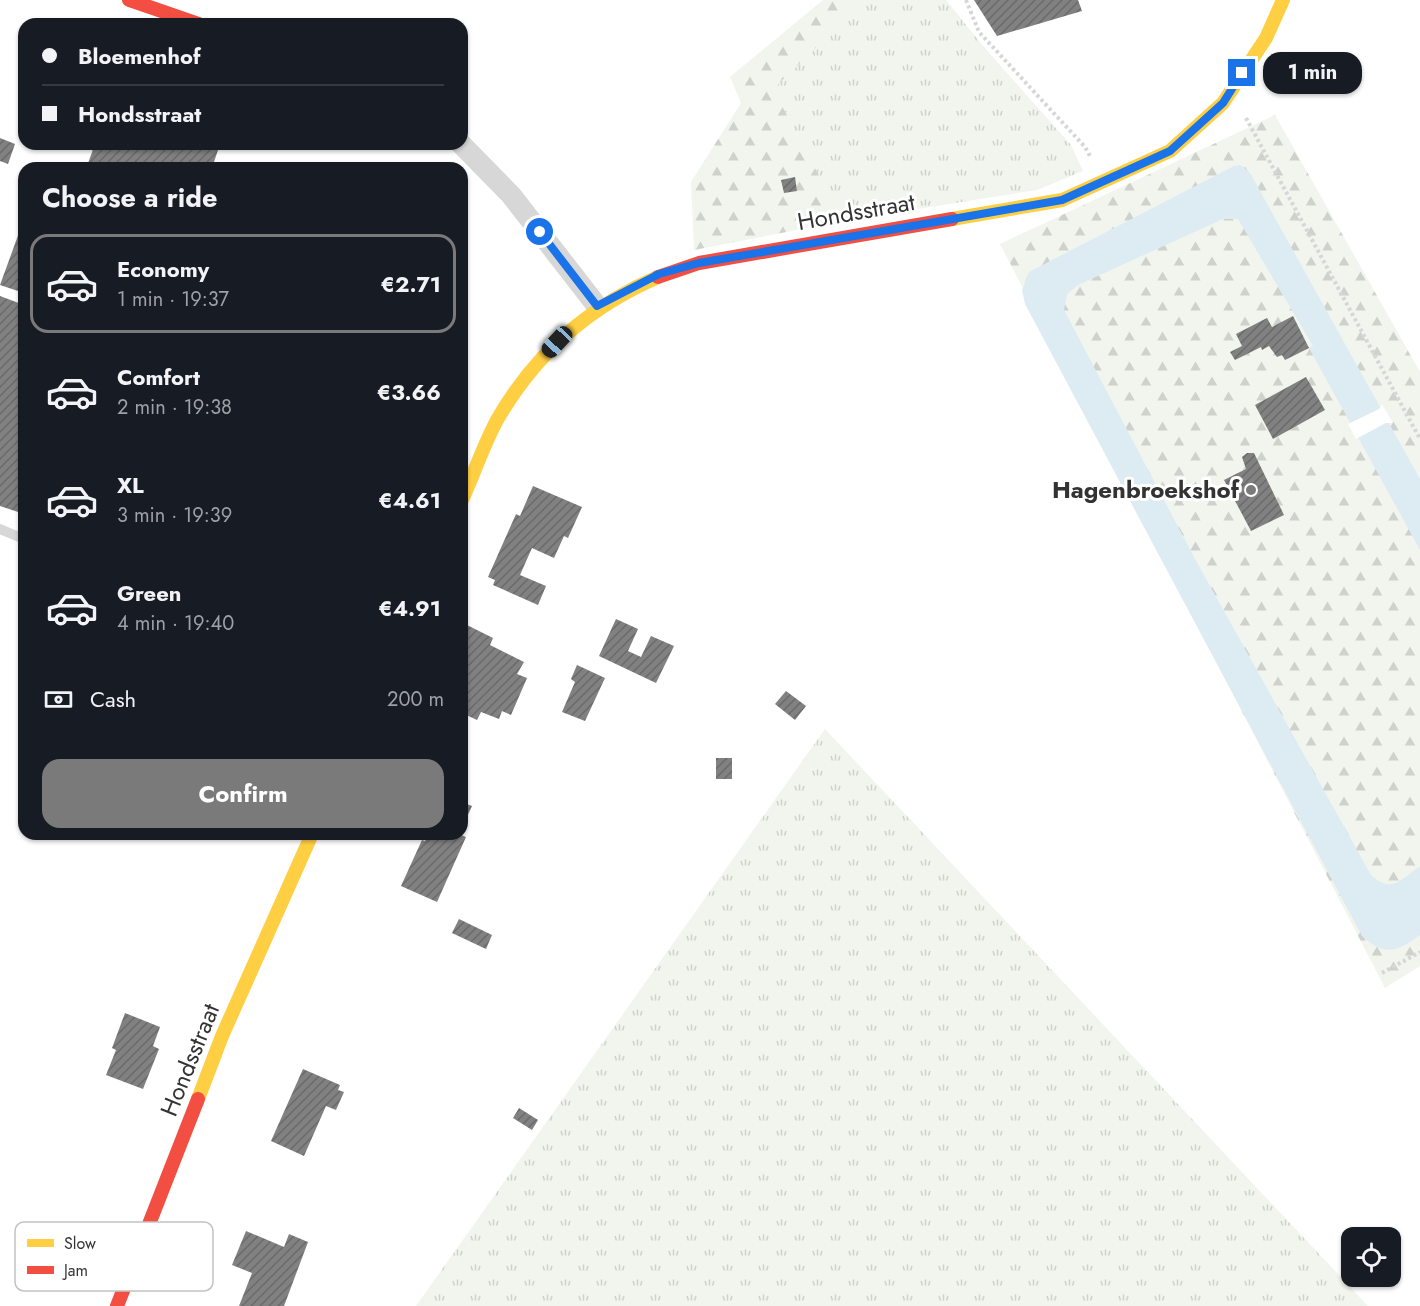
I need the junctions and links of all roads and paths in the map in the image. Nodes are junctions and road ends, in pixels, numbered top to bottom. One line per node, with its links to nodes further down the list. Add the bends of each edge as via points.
1 (129, 0): 4 (street)
2 (966, 0): 7 (path, via 979,32 1085,147)
3 (1283, 0): 5 (street, Hondsstraat, via 1266,38)
4 (182, 18)
5 (1231, 91): 7 (street, Hondsstraat, via 1170,151); 9 (path)
6 (467, 150): 8 (street, via 511,195)
7 (1103, 181): 8 (street, Hondsstraat, via 1062,200 699,263 659,274)
8 (597, 306): 10 (street, Hondsstraat, via 568,331 518,388 497,422)
9 (1420, 439)
10 (468, 487)
11 (0, 529): 12 (lane)
12 (18, 536)
13 (309, 840): 16 (street, Hondsstraat, via 222,1036)
14 (1420, 952): 15 (path)
15 (1382, 973)
16 (150, 1222)
17 (123, 1291): 18 (street, Hondsstraat)
18 (117, 1306)

